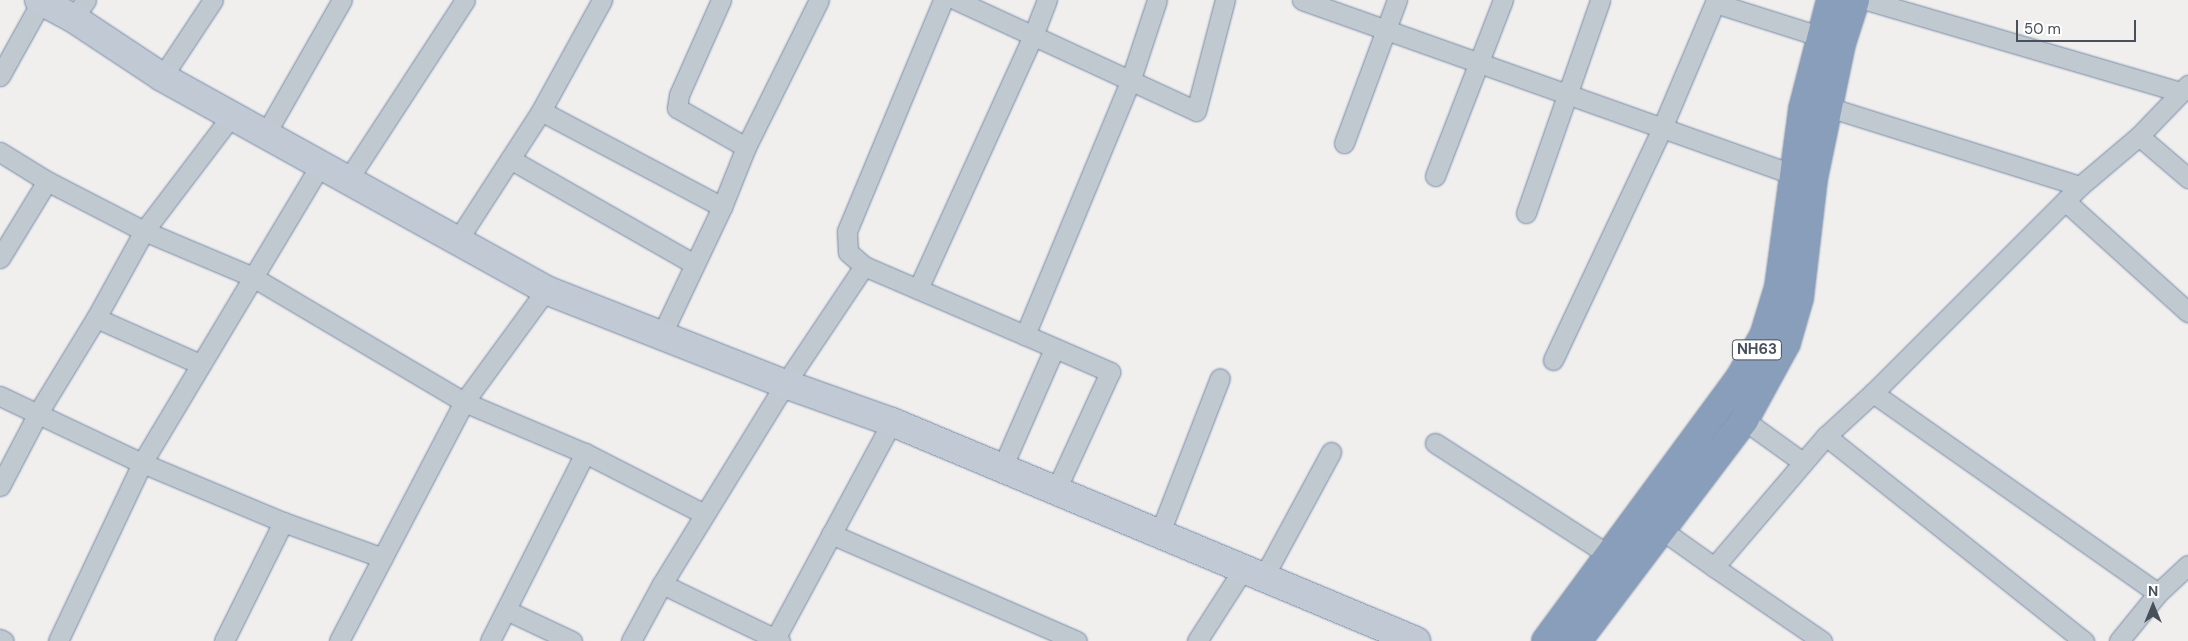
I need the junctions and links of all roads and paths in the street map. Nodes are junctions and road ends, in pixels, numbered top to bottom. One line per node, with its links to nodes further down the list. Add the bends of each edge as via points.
1 (213, 0): 27 (street)
2 (342, 0): 35 (street)
3 (465, 0): 44 (street)
4 (602, 0): 32 (street)
5 (720, 0): 38 (street, via 679,95 677,108)
6 (819, 0): 38 (street)
7 (943, 0): 55 (street, via 847,231 848,252)
8 (956, 0): 23 (street)
9 (1047, 0): 23 (street)
10 (1158, 0): 28 (street)
11 (1225, 0): 28 (street, via 1196,111)
12 (1302, 0): 22 (street)
13 (1397, 0): 22 (street)
14 (1503, 0): 25 (street)
15 (1600, 0): 30 (street)
16 (1830, 0): 24 (highway, NH63)
17 (1855, 0): 31 (highway, NH63)
18 (1866, 0): 29 (street)
19 (40, 1): 21 (street); 26 (street)
20 (1716, 2): 24 (street); 34 (street)
21 (80, 9): 27 (street)
22 (1384, 31): 25 (street); 37 (street)
23 (1033, 36): 28 (street); 57 (street)
24 (1822, 37): 42 (highway, NH63, via 1803,109)
25 (1478, 64): 30 (street); 43 (street)
26 (2, 70)
27 (162, 77): 33 (street)
28 (1131, 79): 61 (street)
29 (2185, 89): 36 (street)
30 (1566, 91): 34 (street); 50 (street)
31 (1828, 107): 47 (street); 72 (highway, NH63, via 1813,179 1794,322 1775,366)
32 (541, 111): 40 (street); 49 (street)
33 (232, 115): 35 (street); 51 (street)
34 (1662, 128): 42 (street); 64 (street)
35 (266, 133): 41 (street)
36 (2139, 136): 45 (street); 47 (street)
37 (1344, 143)
38 (746, 147): 49 (street)
39 (0, 152): 46 (street)
40 (510, 159): 52 (street); 54 (street)
41 (320, 166): 44 (street); 56 (street)
42 (1792, 174): 88 (highway, NH63, via 1779,287 1773,312 1754,357)
43 (1435, 176)
44 (349, 178): 52 (street)
45 (2188, 178)
46 (47, 181): 51 (street); 53 (street)
47 (2080, 186): 48 (street)
48 (2065, 202): 59 (street); 68 (street)
49 (722, 207): 54 (street)
50 (1526, 213)
51 (144, 231): 56 (street); 60 (street)
52 (457, 241): 58 (street)
53 (0, 258)
54 (694, 264): 62 (street)
55 (864, 266): 57 (street); 67 (street)
56 (251, 276): 65 (street); 70 (street)
57 (918, 289): 61 (street)
58 (546, 290): 62 (street); 70 (street)
59 (2188, 312)
60 (96, 318): 65 (street); 71 (street)
61 (1025, 335): 63 (street)
62 (661, 336): 67 (street)
63 (1054, 349): 80 (street); 82 (street, via 1110,372)
64 (1553, 360)
65 (200, 364): 79 (street)
66 (1220, 378): 87 (street)
67 (784, 384): 73 (street); 83 (street)
68 (1873, 393): 74 (street); 94 (street)
69 (0, 396): 71 (street)
70 (464, 402): 77 (street); 89 (street)
71 (38, 413): 79 (street); 81 (street)
72 (1744, 420): 78 (street); 85 (highway, NH63)
73 (892, 422): 80 (street); 86 (street)
74 (1826, 436): 78 (street); 111 (street)
75 (1435, 443): 88 (street)
76 (1331, 452): 92 (street)
77 (585, 453): 83 (street); 95 (street)
78 (1801, 461): 91 (street)
79 (142, 463): 84 (street); 99 (street)
80 (1002, 468): 82 (street)
81 (0, 486)
82 (1056, 490): 87 (street)
83 (704, 514): 93 (street)
84 (283, 522): 89 (street); 100 (street)
85 (1662, 530): 91 (street); 109 (highway, NH63)
86 (831, 534): 97 (street); 105 (street)
87 (1159, 535): 92 (street)
88 (1609, 555): 108 (highway, NH63)
89 (383, 558): 101 (street)
90 (2188, 565): 94 (street)
91 (1714, 567): 110 (street)
92 (1253, 573): 106 (street); 107 (street)
93 (662, 584): 97 (street); 104 (street)
94 (2158, 593): 112 (street)
95 (506, 610): 102 (street); 103 (street)
96 (0, 639): 98 (street)
97 (778, 640)
98 (4, 641)
99 (58, 641)
100 (224, 641)
101 (339, 641)
102 (490, 641)
103 (572, 641)
104 (631, 641)
105 (1077, 641)
106 (1197, 641)
107 (1416, 641)
108 (1546, 641)
109 (1577, 641)
110 (1822, 641)
111 (2084, 641)
112 (2119, 641)

